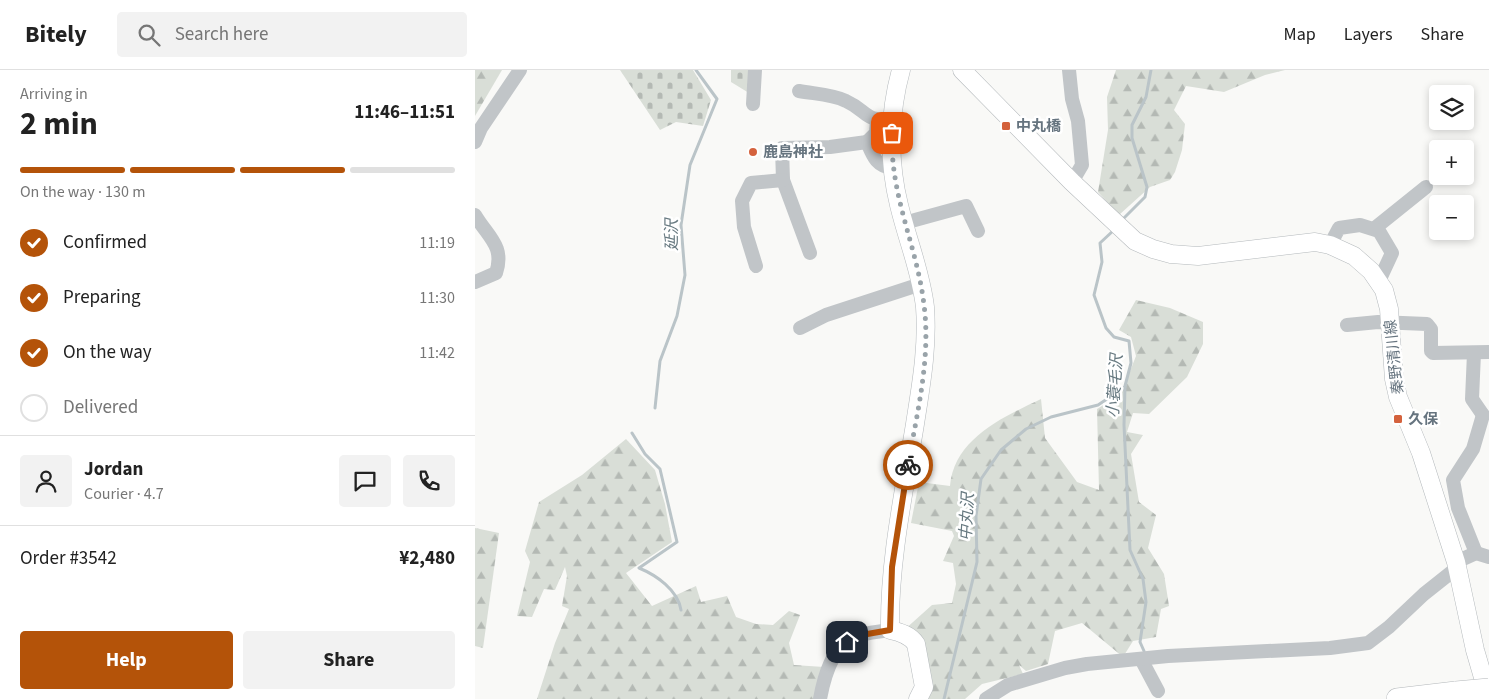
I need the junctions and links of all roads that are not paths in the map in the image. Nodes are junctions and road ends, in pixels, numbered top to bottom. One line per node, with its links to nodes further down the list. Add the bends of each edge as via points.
1 (520, 70): 9 (street)
2 (755, 70): 7 (street)
3 (901, 70): 8 (main road)
4 (962, 70): 13 (main road)
5 (1069, 70): 13 (street, via 1082,165)
6 (799, 91): 8 (street, via 834,96 847,101 869,118)
7 (753, 104)
8 (885, 120): 10 (street); 11 (main road)
9 (475, 142)
10 (867, 142): 11 (street, via 876,161 883,167); 12 (street, via 782,148)
11 (892, 168): 16 (main road)
12 (783, 180): 20 (street); 21 (street, via 751,183 742,201 744,227)
13 (1072, 182): 19 (main road, 秦野清川線, via 1135,241 1153,249 1189,255 1298,242)
14 (1426, 187): 17 (street)
15 (475, 215): 23 (street, via 501,259 495,273)
16 (904, 223): 18 (street, via 966,206); 24 (main road)
17 (1375, 228): 19 (street, via 1360,225 1339,228); 22 (street, via 1385,237 1392,253)
18 (978, 231)
19 (1330, 245): 22 (main road, 秦野清川線, via 1354,256)
20 (809, 253)
21 (757, 266)
22 (1379, 281): 25 (main road, 秦野清川線, via 1389,309)
23 (475, 282)
24 (921, 284): 27 (street, via 826,315); 33 (main road, via 925,306 925,349 892,567)
25 (1390, 324): 26 (street); 29 (street, via 1430,326 1433,353); 32 (main road, 秦野清川線, via 1398,397 1424,461)
26 (1347, 325)
27 (800, 328)
28 (1489, 352): 29 (street)
29 (1475, 353): 30 (street, via 1471,399)
30 (1486, 414): 31 (street, via 1473,449 1453,480 1458,508)
31 (1483, 555): 32 (street)
32 (1457, 564): 34 (street, via 1389,627 1368,642 1330,648); 37 (main road, 秦野清川線)
33 (890, 630): 38 (street, via 856,636 847,642 831,661); 39 (main road, via 907,636 916,644 924,687)
34 (1141, 659): 36 (street); 40 (street, via 1065,668 1009,685)
35 (1489, 689): 41 (highway, bridge)
36 (1157, 691)
37 (1489, 698)
38 (820, 699)
39 (919, 699)
40 (986, 699)
41 (1397, 699)

